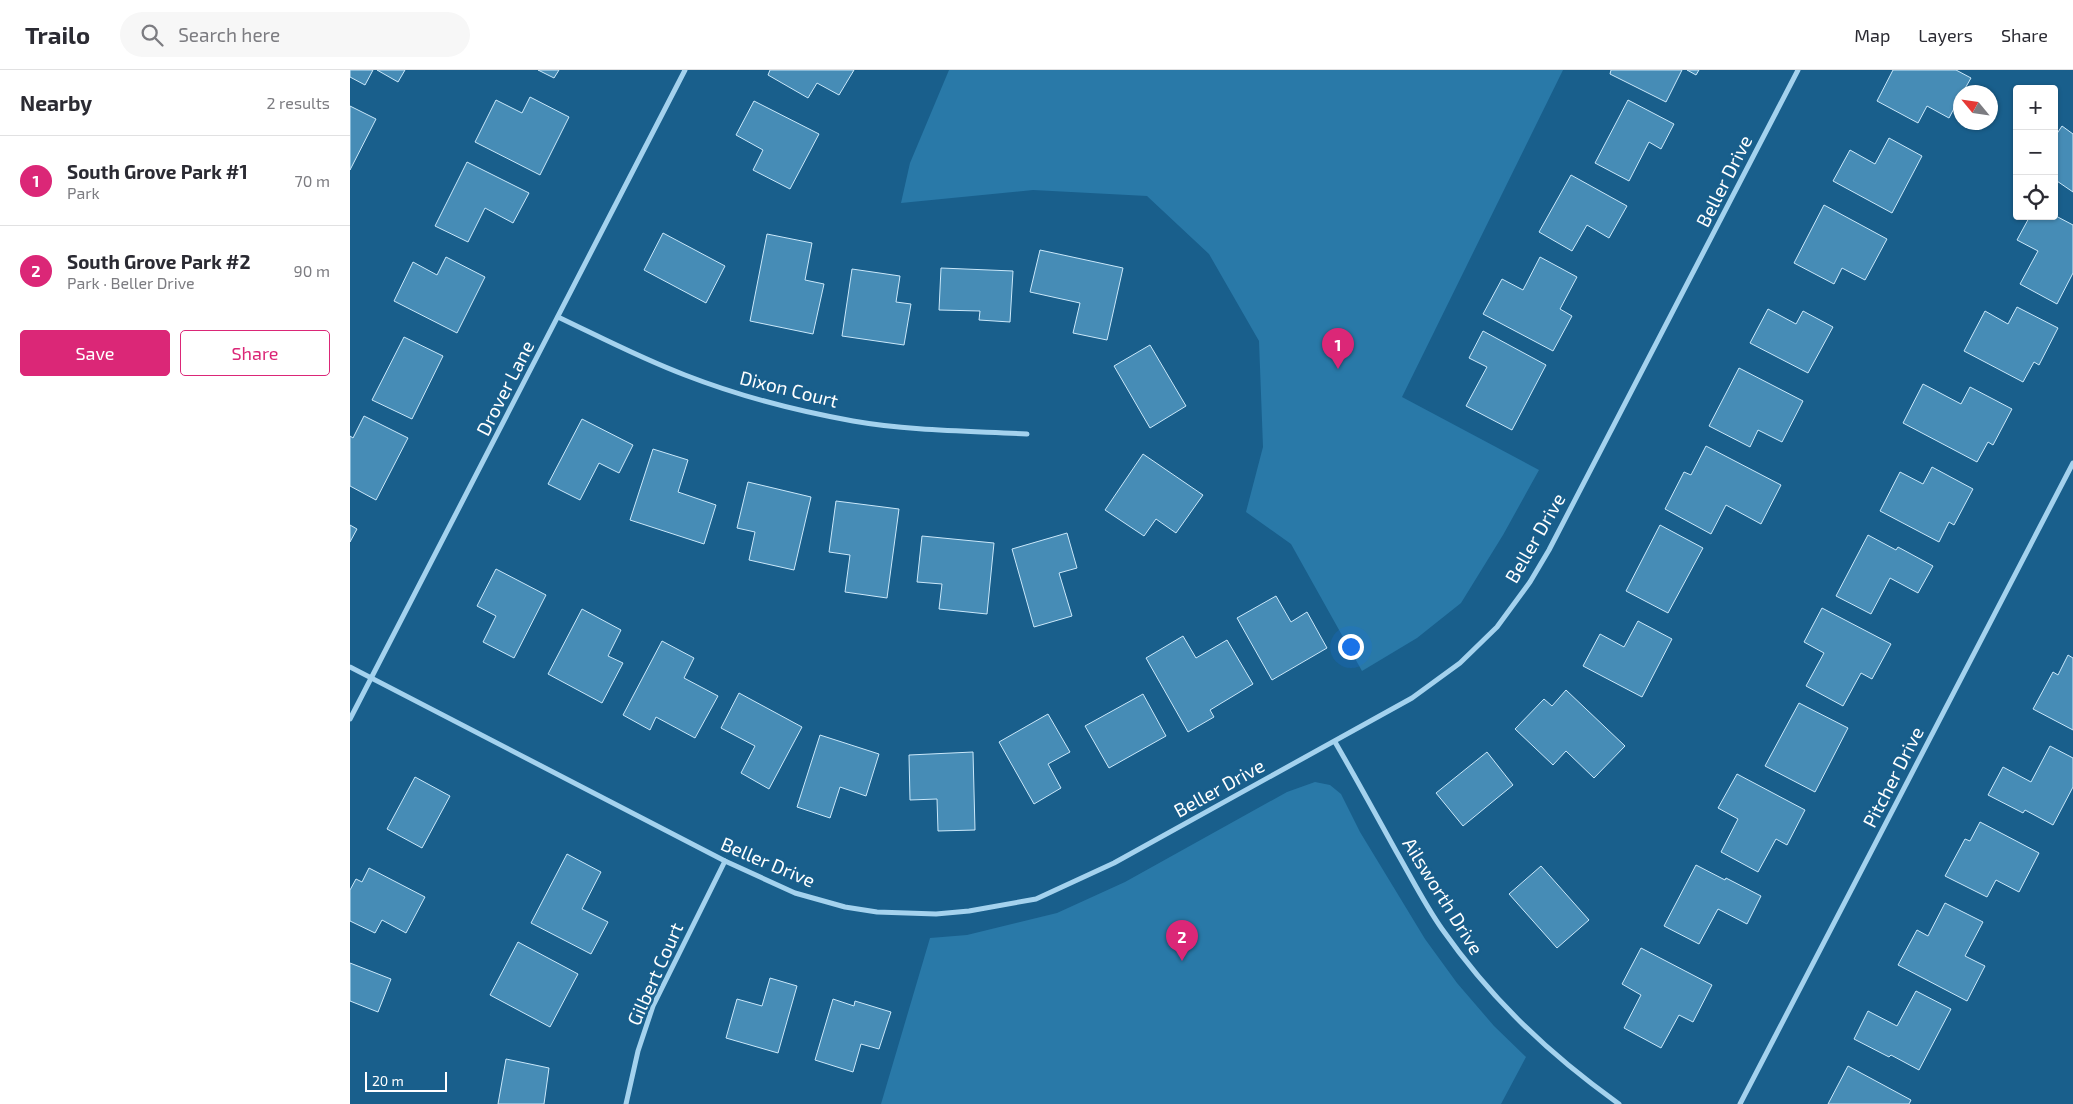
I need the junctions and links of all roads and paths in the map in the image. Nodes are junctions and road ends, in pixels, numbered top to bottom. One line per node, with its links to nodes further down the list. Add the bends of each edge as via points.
1 (685, 70): 3 (street, Drover Lane)
2 (1798, 70): 9 (street, Beller Drive, via 1530,582 1497,627 1460,663 1412,698)
3 (558, 317): 4 (street, Dixon Court, via 687,376 768,402 884,425); 7 (street, Drover Lane)
4 (1027, 434)
5 (2073, 463): 13 (street, Pitcher Drive)
6 (350, 667): 7 (street, Beller Drive)
7 (371, 678): 8 (street, Drover Lane); 10 (street, Beller Drive)
8 (350, 719)
9 (1335, 742): 10 (street, Beller Drive, via 1114,863 1036,899 936,914 877,912 795,893); 12 (street, Ailsworth Drive, via 1441,928 1470,967 1501,1004 1541,1043)
10 (725, 861): 11 (street, Gilbert Court, via 653,1006 638,1051)
11 (626, 1104)
12 (1618, 1104)
13 (1740, 1104)

